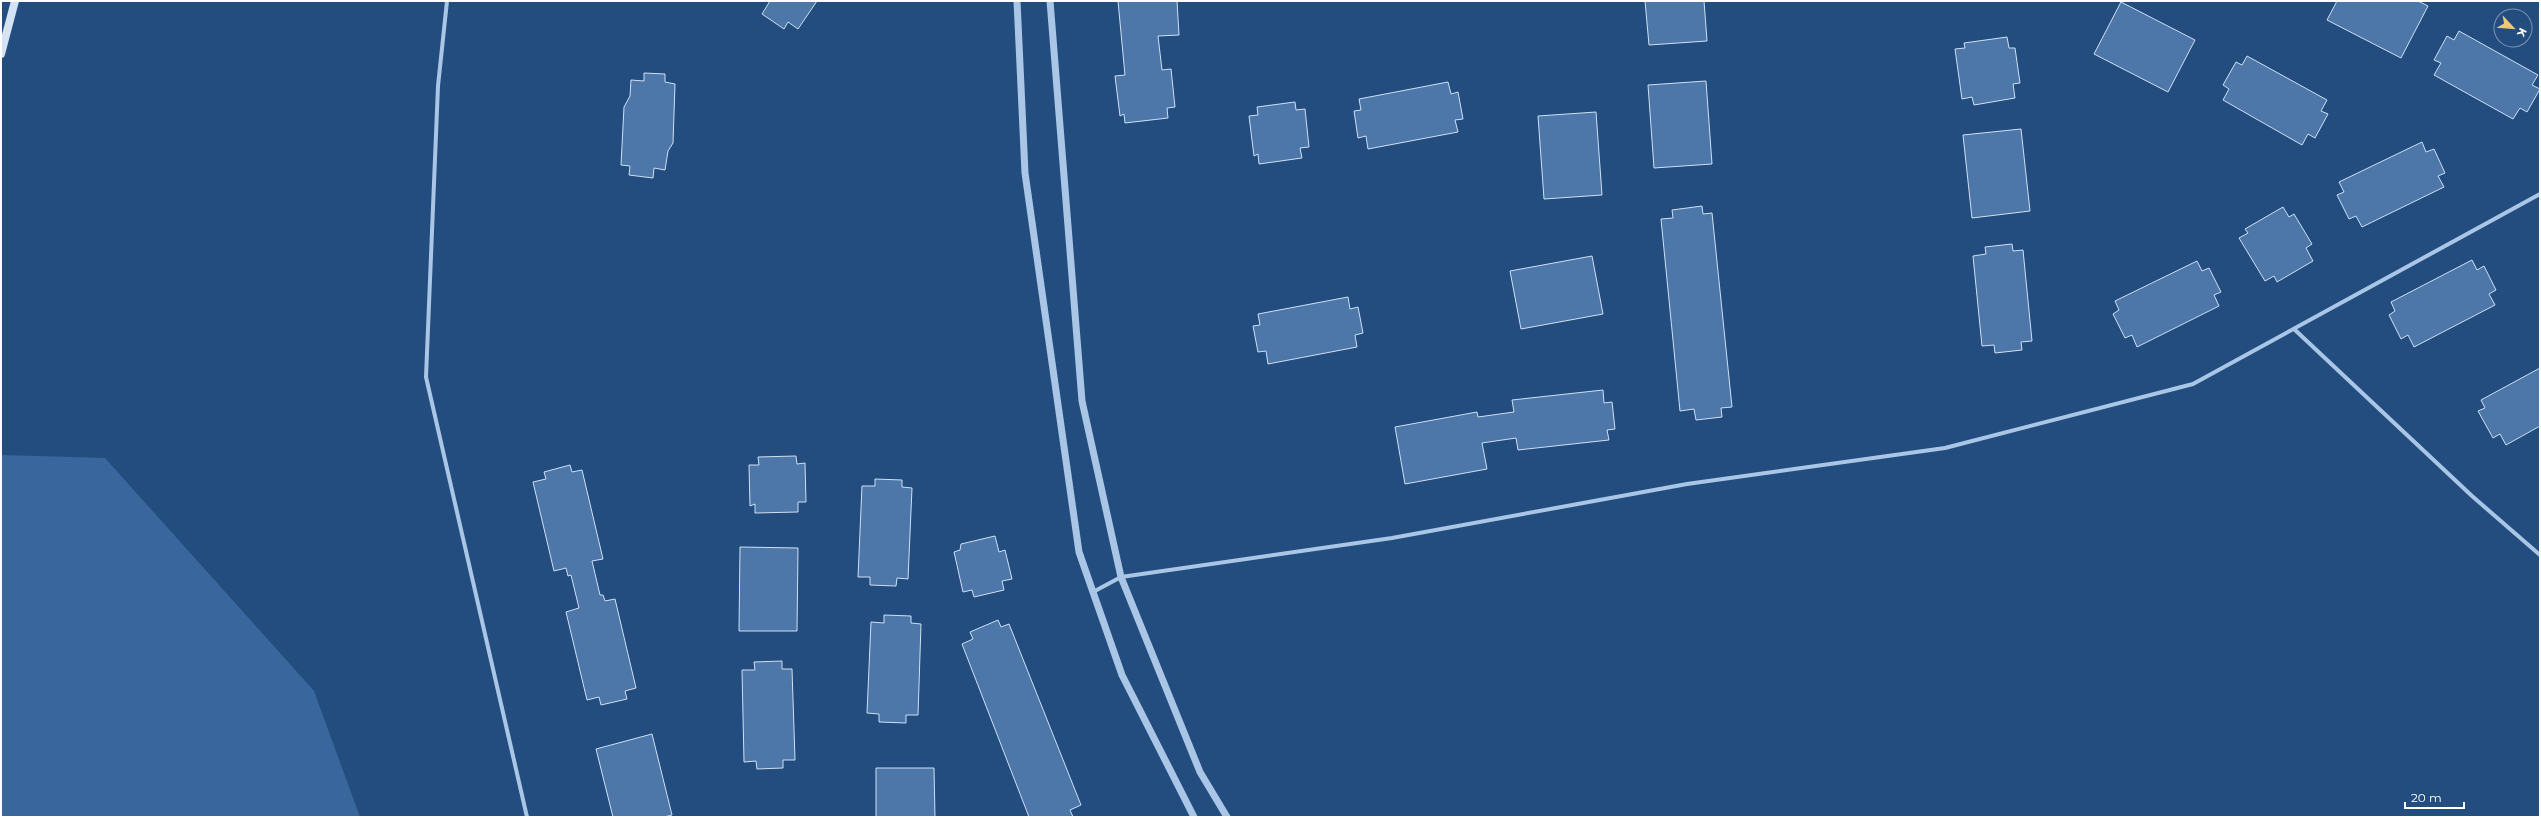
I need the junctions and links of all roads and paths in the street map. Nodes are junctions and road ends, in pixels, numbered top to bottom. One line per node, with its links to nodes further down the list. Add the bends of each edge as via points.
1 (15, 1): 5 (main road)
2 (447, 1): 11 (street, via 438,86 426,376)
3 (1017, 1): 10 (street, via 1026,181 1079,552)
4 (1050, 1): 9 (street, via 1082,401)
5 (1, 54)
6 (2540, 194): 7 (street)
7 (2294, 329): 8 (street, via 2472,496); 9 (street, via 2193,384 1945,448 1687,484 1392,538)
8 (2540, 555)
9 (1121, 577): 10 (street); 13 (street, via 1200,772)
10 (1093, 592): 12 (street, via 1122,675)
11 (527, 817)
12 (1194, 817)
13 (1228, 817)

